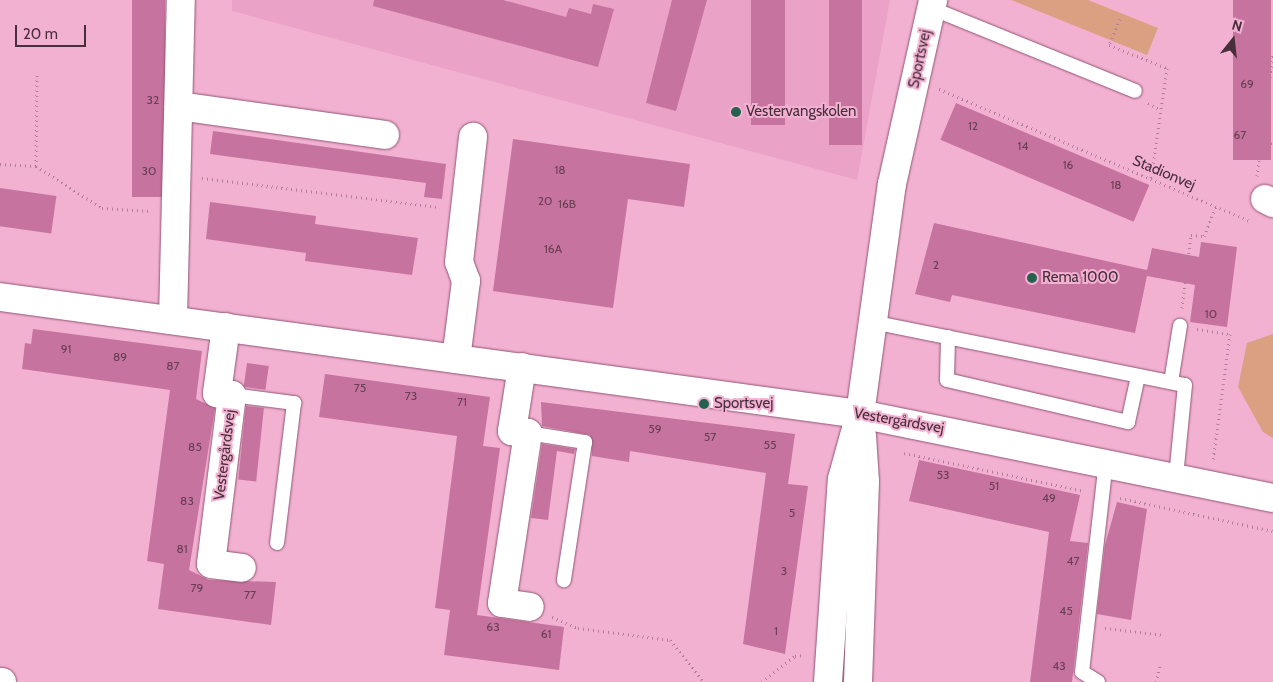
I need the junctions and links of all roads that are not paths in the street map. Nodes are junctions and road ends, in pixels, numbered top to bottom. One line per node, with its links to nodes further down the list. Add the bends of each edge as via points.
1 (181, 0): 4 (street)
2 (932, 4): 3 (lane); 9 (street, Sportsvej, via 892,184)
3 (1135, 92)
4 (179, 106): 5 (street); 8 (street)
5 (385, 135)
6 (473, 137): 13 (street, via 459,262 466,281)
7 (0, 297): 8 (street, Vestergårdsvej)
8 (173, 319): 11 (street, Vestergårdsvej)
9 (872, 322): 12 (lane); 18 (street, Sportsvej)
10 (1180, 326): 16 (lane)
11 (226, 327): 13 (street, Vestergårdsvej); 17 (street, Vestergårdsvej, via 217,393)
12 (948, 336): 15 (lane); 15 (lane, via 947,380 1128,422)
13 (456, 359): 14 (street, Vestergårdsvej)
14 (522, 368): 18 (street, Vestergårdsvej); 19 (street, via 512,431)
15 (1138, 376): 16 (lane)
16 (1171, 382): 21 (lane, via 1186,385)
17 (232, 395): 23 (lane, via 294,403); 24 (street, Vestergårdsvej, via 211,564)
18 (860, 414): 20 (street, Vestergårdsvej); 27 (street, Sportsvej, via 842,479); 28 (street, Sportsvej, via 865,482)
19 (528, 433): 25 (lane, via 585,442); 26 (street, via 502,603)
20 (1106, 462): 21 (street, Vestergårdsvej); 29 (lane, via 1082,672)
21 (1176, 477): 22 (street, Vestergårdsvej)
22 (1273, 498)
23 (276, 543)
24 (242, 568)
25 (564, 580)
26 (530, 607)
27 (828, 682)
28 (858, 682)
29 (1098, 682)

